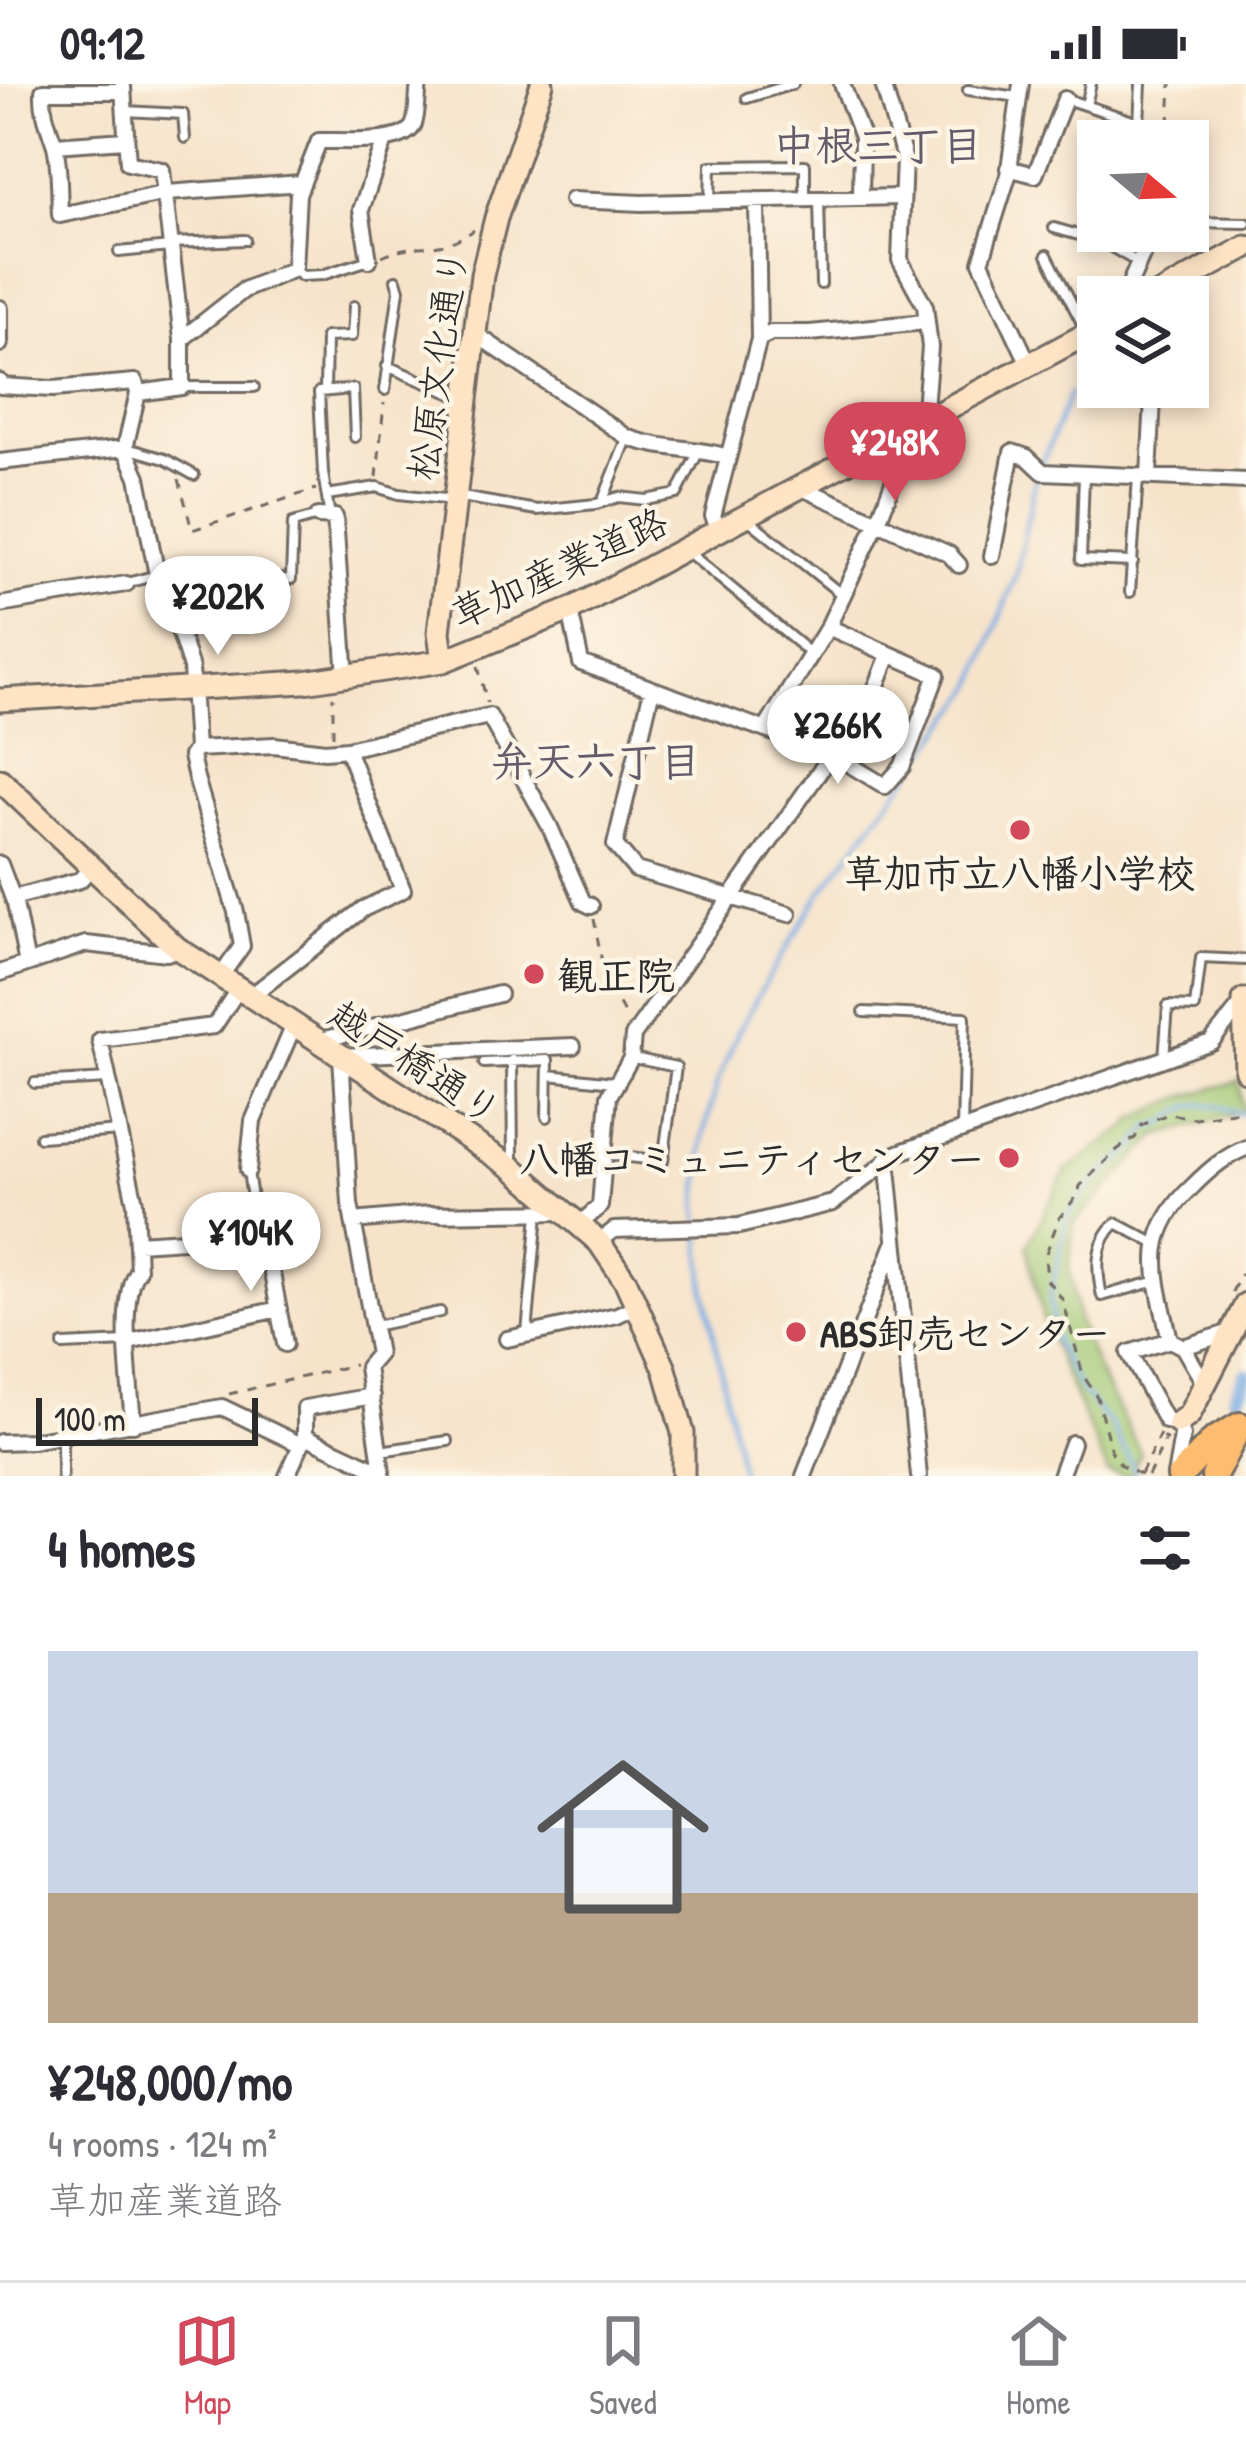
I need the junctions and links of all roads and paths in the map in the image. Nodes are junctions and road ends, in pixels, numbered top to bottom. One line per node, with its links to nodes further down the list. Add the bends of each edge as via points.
1 (418, 84): 24 (street, via 414,123)
2 (542, 84): 35 (street, 松原文化通り)
3 (793, 84): 13 (lane)
4 (842, 84): 29 (street, via 862,137)
5 (883, 84): 30 (street, via 904,158)
6 (1091, 84): 15 (lane)
7 (1141, 84): 20 (lane)
8 (1171, 84): 21 (path)
9 (123, 88): 16 (street); 25 (street, via 43,91)
10 (985, 88): 11 (lane); 12 (lane)
11 (968, 91)
12 (1021, 91): 26 (street)
13 (748, 98)
14 (1065, 99): 15 (lane); 26 (street, via 1035,175)
15 (1087, 105): 17 (lane)
16 (125, 112): 22 (lane, via 183,114); 23 (street)
17 (1119, 116): 18 (lane); 19 (lane)
18 (1117, 120)
19 (1130, 120)
20 (1139, 120)
21 (1170, 120)
22 (185, 138)
23 (125, 140): 25 (street); 28 (street, via 128,163 162,170)
24 (386, 140): 27 (street, via 320,141); 45 (street, via 361,210)
25 (55, 145): 28 (street, via 61,214)
26 (1008, 168): 61 (street, via 981,262)
27 (301, 183): 28 (street); 47 (street)
28 (167, 193): 40 (street)
29 (861, 197): 30 (street); 31 (street)
30 (902, 197): 55 (street, via 900,260)
31 (812, 198): 33 (street); 34 (lane, via 805,165 711,166); 51 (lane)
32 (572, 200): 34 (street)
33 (757, 200): 34 (street); 58 (street)
34 (710, 201)
35 (496, 218): 45 (path, via 454,244 403,246); 56 (street, 松原文化通り)
36 (1209, 222): 37 (lane)
37 (1246, 223)
38 (1054, 228): 46 (lane)
39 (245, 240): 40 (lane)
40 (172, 245): 43 (lane); 57 (street)
41 (1246, 248): 49 (street)
42 (1143, 252): 46 (street)
43 (118, 253)
44 (1047, 254): 52 (lane)
45 (374, 258): 47 (lane, via 322,274); 50 (path)
46 (1138, 262): 48 (street)
47 (294, 269): 57 (street, via 244,290)
48 (1132, 276)
49 (1193, 276)
50 (396, 280): 62 (lane)
51 (821, 284)
52 (1077, 304)
53 (354, 306): 67 (lane, via 352,336 326,337)
54 (0, 308): 60 (street)
55 (925, 322): 58 (street); 71 (street, via 931,361)
56 (474, 334): 69 (street, 松原文化通り); 73 (street)
57 (182, 339): 64 (street)
58 (759, 339): 76 (street)
59 (1077, 340): 61 (street, 草加産業道路)
60 (0, 344)
61 (1029, 364): 71 (street, 草加産業道路)
62 (387, 366): 66 (lane); 69 (lane)
63 (0, 382): 68 (street, via 53,389 136,382)
64 (182, 387): 65 (lane); 68 (street)
65 (254, 387)
66 (385, 389): 83 (path)
67 (325, 391): 72 (lane, via 353,389); 85 (lane, via 319,392)
68 (138, 393): 74 (street)
69 (466, 399): 86 (street, 松原文化通り)
70 (1152, 408): 81 (street)
71 (919, 423): 84 (street, 草加産業道路); 90 (street)
72 (355, 436)
73 (627, 437): 75 (street); 87 (lane)
74 (125, 448): 77 (street); 78 (lane); 96 (street)
75 (699, 450): 76 (street); 87 (lane, via 677,494)
76 (728, 458): 91 (street, via 713,516)
77 (0, 462)
78 (176, 465): 80 (lane); 85 (path, via 192,530)
79 (1084, 473): 81 (street); 93 (street, via 1043,472 1012,452); 94 (lane, via 1081,560)
80 (194, 475)
81 (1143, 475): 82 (street); 94 (lane)
82 (1246, 481)
83 (377, 487): 85 (lane); 86 (lane)
84 (800, 487): 89 (street, 草加産業道路); 90 (street)
85 (326, 491): 88 (lane)
86 (454, 498): 87 (lane, via 537,510); 105 (street, 松原文化通り)
87 (603, 500)
88 (324, 516): 96 (lane, via 292,523 291,579); 108 (street, via 335,517)
89 (744, 516): 91 (street, 草加産業道路); 99 (lane)
90 (877, 523): 95 (street); 99 (street)
91 (719, 530): 92 (street, 草加産業道路)
92 (684, 549): 101 (street, 草加産業道路); 103 (lane)
93 (992, 556)
94 (1133, 562): 98 (lane)
95 (959, 565)
96 (162, 578): 97 (lane); 107 (street)
97 (126, 584): 100 (street)
98 (1130, 592)
99 (842, 594): 102 (street)
100 (0, 604)
101 (570, 610): 105 (street, 草加産業道路); 109 (street, via 581,663)
102 (828, 627): 103 (street); 104 (street)
103 (812, 654): 112 (street)
104 (889, 656): 115 (street, via 858,732); 115 (street, via 937,675 902,767 886,786)
105 (443, 661): 108 (street, 草加産業道路)
106 (478, 664): 111 (path)
107 (194, 687): 108 (street, 草加産業道路); 110 (street, 草加産業道路); 113 (street)
108 (340, 687): 114 (path)
109 (652, 689): 112 (street); 120 (street, via 615,845 636,870)
110 (0, 700)
111 (489, 716): 114 (street); 121 (street)
112 (765, 730): 115 (street)
113 (196, 749): 114 (street); 127 (street, via 196,778 242,946)
114 (340, 750): 127 (street, via 403,890)
115 (832, 754): 120 (street)
116 (0, 780): 118 (street, 越戸橋通り)
117 (0, 864): 119 (street)
118 (91, 867): 119 (street, via 80,880); 123 (street, 越戸橋通り)
119 (13, 898): 125 (street)
120 (728, 898): 122 (street); 132 (street)
121 (591, 906): 132 (path, via 605,980)
122 (789, 914)
123 (178, 948): 125 (street, via 86,944); 127 (street, 越戸橋通り)
124 (1246, 960): 137 (lane, via 1201,958 1196,1006 1168,1006)
125 (27, 964): 126 (street)
126 (0, 973)
127 (236, 987): 131 (street, 越戸橋通り); 142 (street, via 214,1026 100,1040)
128 (499, 994): 133 (street)
129 (1245, 999): 137 (street, via 1210,1042); 140 (street)
130 (864, 1012): 146 (lane, via 965,1017)
131 (294, 1025): 133 (street, 越戸橋通り); 153 (street, via 254,1120)
132 (633, 1036): 136 (street)
133 (318, 1041): 135 (street, 越戸橋通り)
134 (573, 1046): 135 (street)
135 (341, 1057): 152 (street, 越戸橋通り); 156 (street)
136 (631, 1058): 143 (street); 150 (lane, via 676,1066 663,1160)
137 (1164, 1059): 146 (street)
138 (512, 1060): 139 (lane); 141 (lane, via 548,1060); 152 (lane)
139 (484, 1063)
140 (1246, 1071)
141 (549, 1075): 143 (lane); 145 (lane)
142 (108, 1079): 144 (lane); 147 (street)
143 (614, 1082): 150 (street)
144 (35, 1083)
145 (547, 1117)
146 (962, 1130): 151 (street)
147 (120, 1131): 148 (lane); 160 (street)
148 (40, 1137)
149 (1246, 1148): 161 (street, via 1182,1196)
150 (604, 1154): 155 (street, via 600,1206)
151 (887, 1159): 158 (street); 159 (street, via 833,1202 739,1226 614,1230)
152 (513, 1168): 155 (street, 越戸橋通り)
153 (248, 1170): 157 (lane)
154 (538, 1214): 155 (street); 156 (street); 169 (lane)
155 (574, 1218): 159 (street, 越戸橋通り)
156 (353, 1221): 167 (street)
157 (258, 1235): 160 (street); 165 (street, via 265,1235)
158 (894, 1241): 191 (street); 192 (street)
159 (599, 1242): 164 (street, 越戸橋通り)
160 (137, 1243): 171 (street)
161 (1156, 1244): 162 (street); 162 (lane, via 1116,1223 1102,1237 1096,1273 1102,1296)
162 (1157, 1281): 173 (street)
163 (1246, 1304): 168 (street)
164 (636, 1306): 169 (street); 190 (street, 越戸橋通り, via 676,1401)
165 (279, 1309): 171 (street); 172 (street)
166 (440, 1312): 167 (lane)
167 (374, 1326): 175 (street)
168 (1231, 1332): 173 (street); 176 (street)
169 (526, 1335): 170 (street)
170 (507, 1339)
171 (129, 1342): 174 (lane); 179 (street)
172 (285, 1344)
173 (1176, 1344): 176 (street); 181 (street, via 1129,1353)
174 (63, 1346)
175 (374, 1360): 177 (street); 178 (path, via 220,1396)
176 (1204, 1384): 181 (street)
177 (372, 1396): 183 (street, via 305,1408); 187 (street)
178 (222, 1407): 179 (street); 183 (street)
179 (133, 1424): 182 (street)
180 (1244, 1427): 195 (highway, via 1214,1440); 196 (highway); 197 (highway)
181 (1168, 1432): 194 (path); 195 (street, via 1182,1436)
182 (62, 1436): 185 (street); 188 (lane)
183 (303, 1440): 187 (street, via 382,1472); 189 (street)
184 (448, 1441): 187 (lane)
185 (0, 1442)
186 (1072, 1443): 193 (street)
187 (380, 1451)
188 (62, 1476)
189 (287, 1476)
190 (683, 1476)
191 (804, 1476)
192 (919, 1476)
193 (1060, 1476)
194 (1148, 1476)
195 (1178, 1476)
196 (1214, 1476)
197 (1228, 1476)

